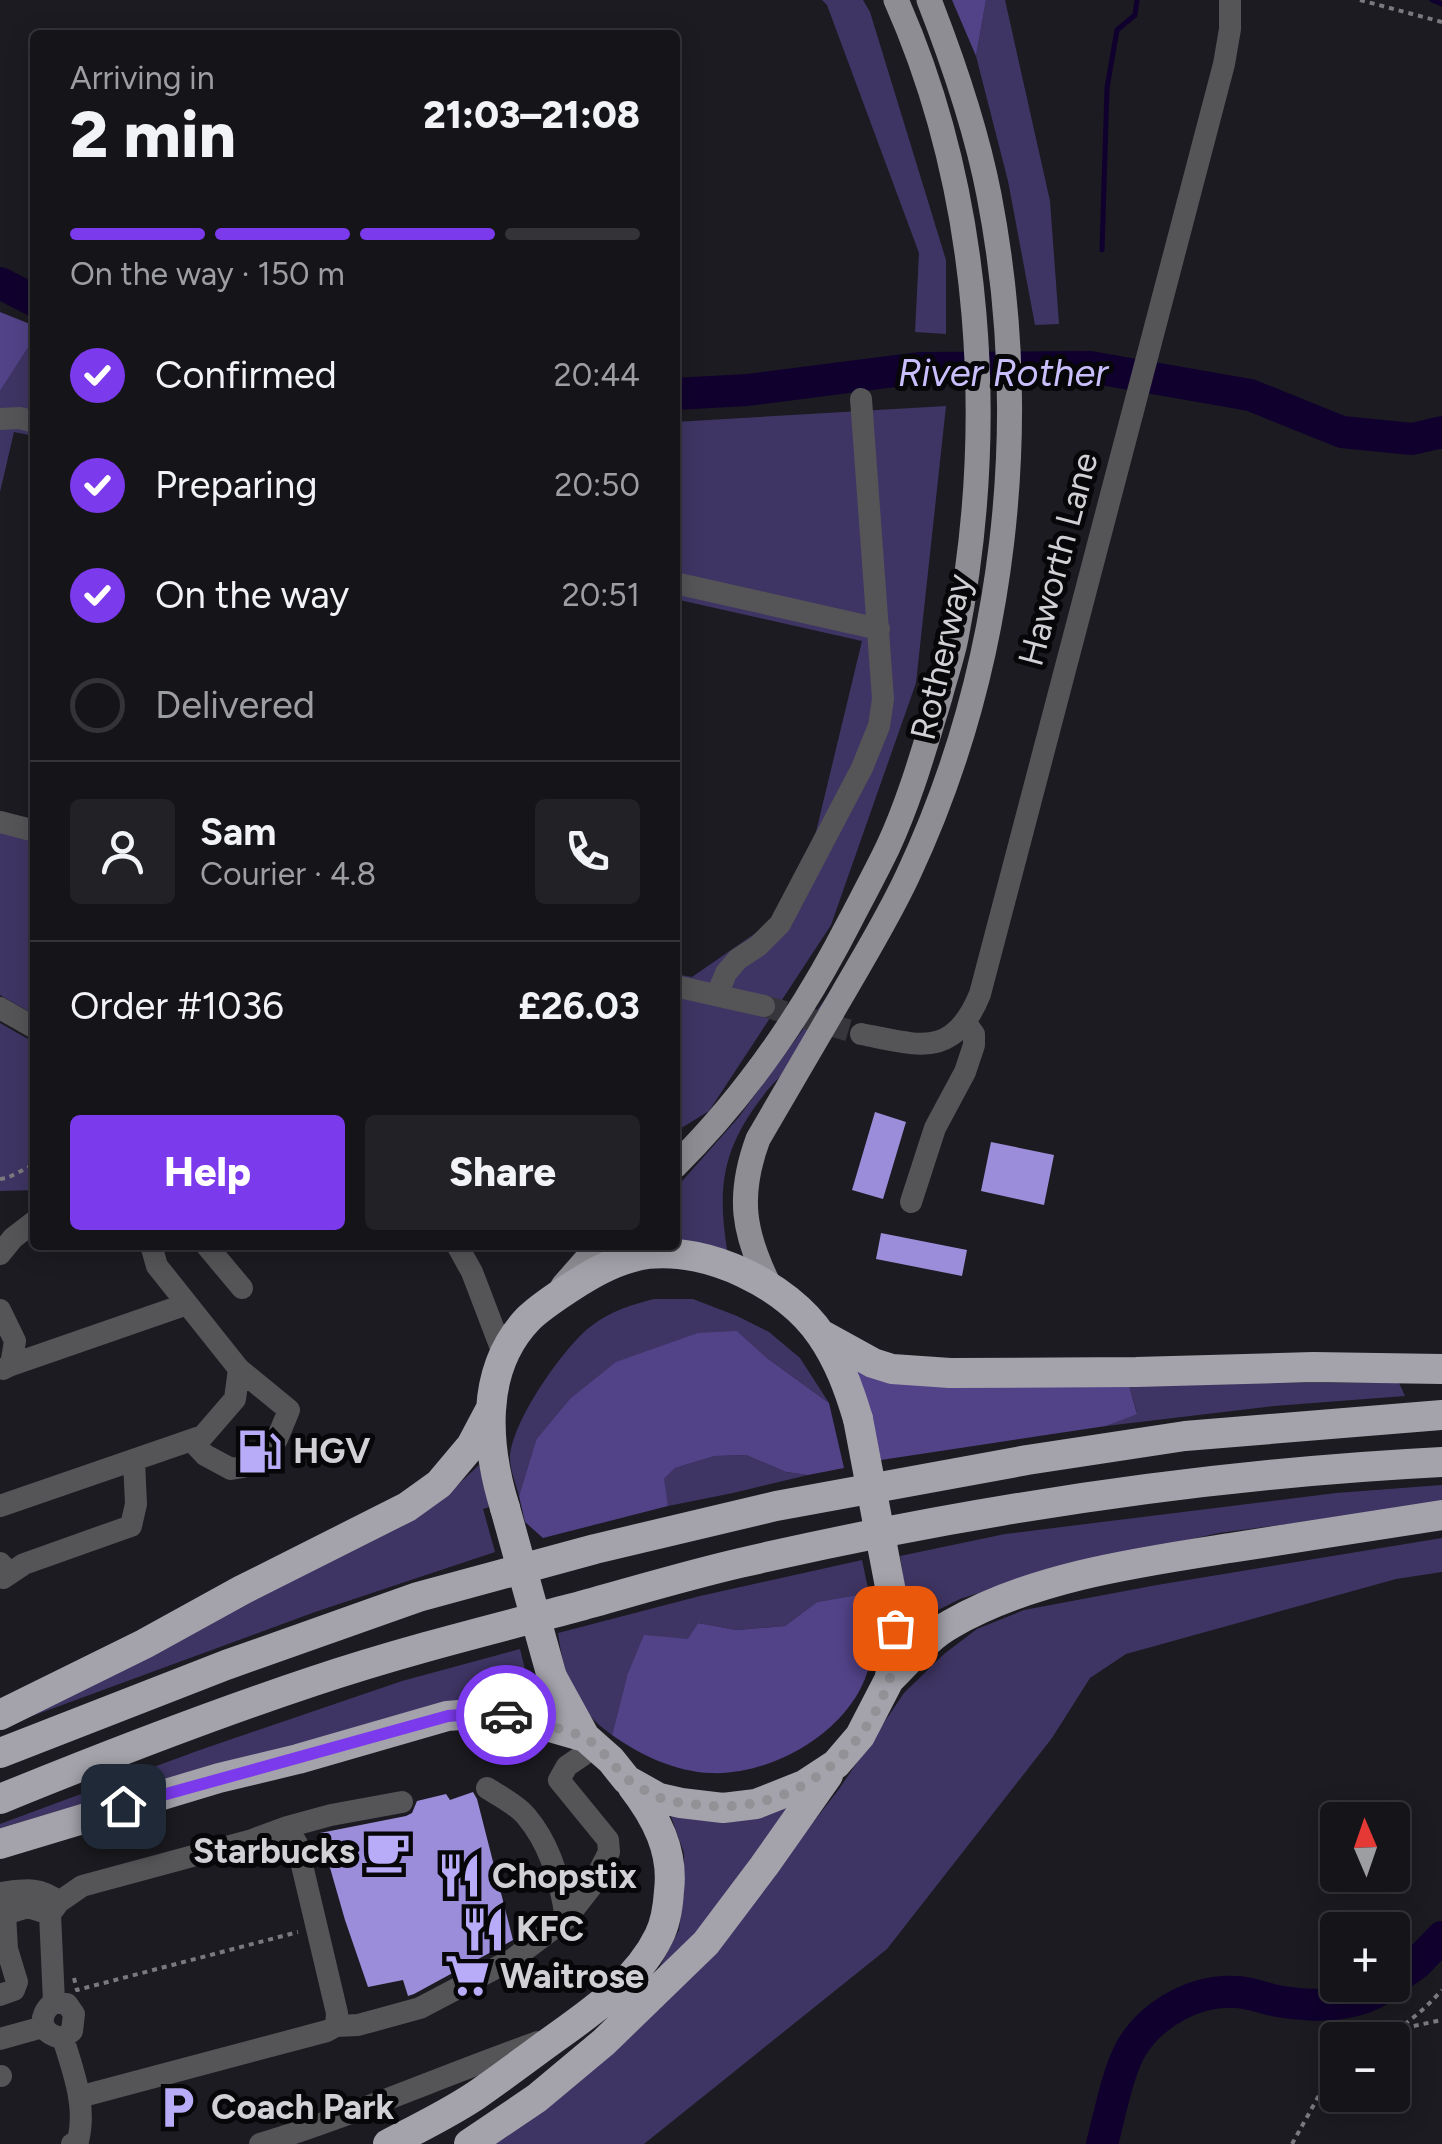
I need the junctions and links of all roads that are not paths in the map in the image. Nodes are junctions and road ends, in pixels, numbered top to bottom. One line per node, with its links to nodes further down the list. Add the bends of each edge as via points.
1 (896, 0): 18 (main road, Rotherway, via 939,122 975,324 973,526 956,641 889,844 829,962 748,1084)
2 (930, 0): 26 (main road, Rotherway, via 956,70 998,250 1010,401 1000,555 982,656 931,822 907,878 751,1158 746,1214)
3 (1230, 0): 15 (lane, Haworth Lane, via 1224,64 1152,342 980,994)
4 (861, 399): 8 (lane)
5 (0, 419): 6 (lane)
6 (30, 421)
7 (680, 584): 8 (lane)
8 (879, 629): 12 (lane, via 883,699 862,768 780,924 738,959)
9 (0, 822): 10 (lane)
10 (30, 829)
11 (680, 987): 12 (lane)
12 (716, 996): 13 (lane)
13 (764, 1006)
14 (0, 1008): 16 (lane)
15 (965, 1022): 17 (lane, via 937,1044); 19 (lane, via 974,1046 935,1128)
16 (30, 1025)
17 (861, 1034)
18 (680, 1161)
19 (911, 1202)
20 (30, 1225): 25 (lane)
21 (152, 1250): 29 (lane)
22 (210, 1250): 27 (lane)
23 (460, 1250): 32 (lane)
24 (595, 1250): 28 (main road)
25 (0, 1254)
26 (770, 1286): 28 (highway, via 705,1258 648,1254 607,1265); 31 (highway)
27 (242, 1288)
28 (549, 1301): 32 (highway)
29 (187, 1304): 33 (lane); 35 (lane)
30 (0, 1310): 33 (lane, via 15,1341)
31 (822, 1335): 34 (highway, via 892,1369); 44 (highway, bridge, via 858,1419 892,1596)
32 (504, 1356): 36 (highway)
33 (5, 1368)
34 (1442, 1369)
35 (239, 1370): 38 (lane, via 235,1399 204,1436); 38 (lane, via 289,1410 277,1439 231,1469)
36 (490, 1410): 45 (highway, via 472,1446 439,1484 407,1507); 46 (highway, bridge, via 495,1476 552,1677)
37 (1442, 1415): 47 (highway, via 1185,1436 776,1506 418,1597)
38 (190, 1440): 39 (lane)
39 (134, 1461): 41 (lane); 43 (lane, via 132,1526)
40 (1442, 1462): 51 (highway, via 1204,1481 895,1530 737,1564 311,1682)
41 (0, 1506)
42 (1442, 1516): 44 (highway, via 1078,1576 949,1625)
43 (9, 1565)
44 (890, 1680): 48 (highway, via 860,1736)
45 (0, 1715)
46 (590, 1742): 49 (highway); 54 (highway, via 512,1716 448,1716); 57 (lane, via 559,1780 608,1840 609,1852)
47 (0, 1752)
48 (836, 1764): 49 (highway, via 778,1797 723,1808 660,1798); 67 (highway, via 706,1943 538,2098)
49 (627, 1780): 61 (highway, via 666,1843 667,1914 634,1972)
50 (487, 1788): 57 (lane, via 524,1813 546,1847)
51 (0, 1798)
52 (402, 1802): 53 (lane)
53 (287, 1827): 56 (lane, via 82,1886); 59 (lane, via 297,1844)
54 (0, 1844)
55 (0, 1893): 56 (lane, via 46,1892)
56 (54, 1908): 58 (lane, via 28,1906 5,1914 17,1982); 60 (lane, via 54,2002 68,2004 74,2014 72,2030)
57 (566, 1919): 59 (lane, via 514,1959 420,2008)
58 (0, 1995)
59 (336, 2026): 63 (lane)
60 (53, 2032): 62 (lane); 63 (lane)
61 (560, 2034): 65 (lane); 66 (highway, via 472,2098)
62 (0, 2039)
63 (78, 2097): 64 (lane, via 82,2125)
64 (72, 2144)
65 (260, 2144)
66 (388, 2144)
67 (468, 2144)

